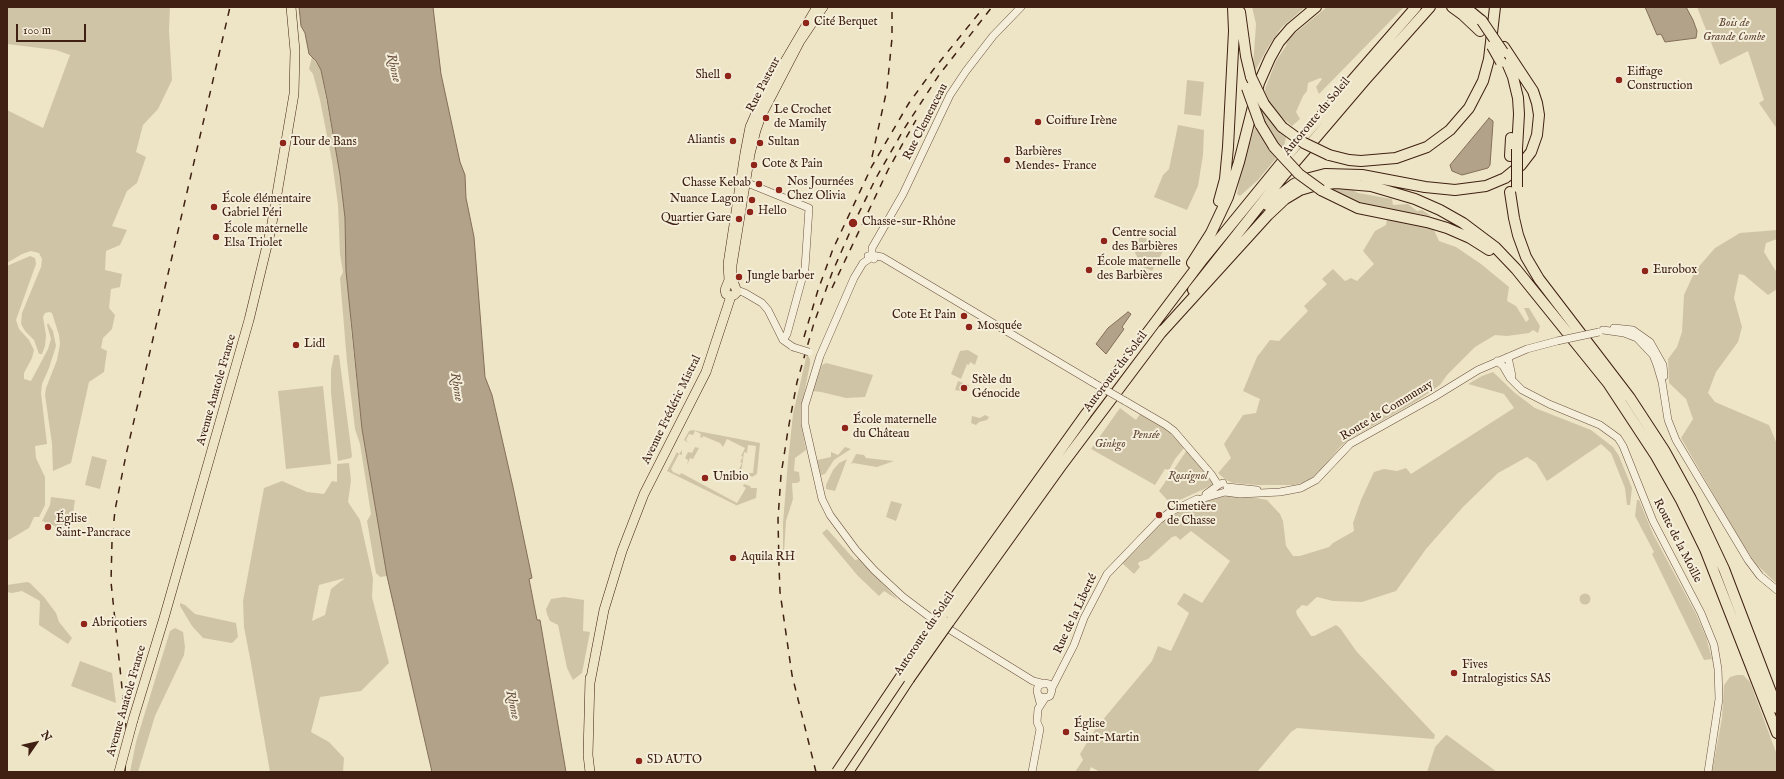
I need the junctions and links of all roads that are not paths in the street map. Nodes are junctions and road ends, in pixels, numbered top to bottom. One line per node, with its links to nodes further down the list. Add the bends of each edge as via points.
1 (291, 7): 45 (main road, Avenue Anatole France, bridge, via 295,52 294,94 271,229 249,320)
2 (817, 7): 16 (main road, Rue Pasteur, via 755,113 747,141)
3 (823, 7): 16 (main road, Rue Pasteur, via 800,41 761,116)
4 (1021, 7): 19 (street, Rue Clemenceau, via 993,36 950,95 903,194 872,248)
5 (1233, 7): 21 (highway, via 1234,31 1225,179 1218,205)
6 (1239, 7): 13 (highway)
7 (1316, 7): 21 (highway, via 1291,28 1270,58 1259,83 1231,188 1211,233)
8 (1416, 7): 33 (highway, Autoroute du Soleil, via 1240,212)
9 (1430, 7): 17 (highway, Autoroute du Soleil)
10 (1452, 7): 14 (highway)
11 (1465, 7): 14 (highway)
12 (1495, 7): 13 (highway, bridge, via 1489,59 1483,81 1469,108 1450,130 1436,141 1390,159 1355,161 1329,155 1304,144 1282,127 1264,104 1251,77)
13 (1241, 25): 23 (highway, bridge, via 1247,88 1260,124 1274,147 1299,174 1321,190 1358,208 1433,223 1463,234 1494,253)
14 (1481, 26): 15 (highway, bridge)
15 (1502, 54): 17 (highway, via 1533,91 1539,115 1537,135 1530,152 1505,178 1486,186 1455,190 1352,173 1315,176 1284,190); 42 (highway, via 1513,77 1518,98 1513,190 1516,227 1530,265 1544,288 1630,398 1661,445 1703,521 1735,595)
16 (743, 178): 18 (main road); 20 (main road); 27 (street, via 806,207 809,211 804,274)
17 (1236, 234): 26 (highway, Autoroute du Soleil)
18 (730, 246): 20 (main road); 24 (main road, via 728,264)
19 (872, 257): 22 (street, via 861,266); 22 (street, via 862,261); 36 (street, bridge, via 887,261 1166,425)
20 (732, 260): 24 (main road)
21 (1194, 260): 33 (highway, via 1126,354)
22 (854, 278): 29 (street)
23 (1529, 285): 26 (highway, via 1491,244 1464,223 1440,210 1389,191 1362,185 1326,183 1300,190 1278,205); 43 (highway, via 1623,404 1668,476 1715,572)
24 (732, 291): 27 (street, via 751,296 762,303); 44 (main road, Avenue Frédéric Mistral, via 706,372 644,494 608,594 590,683)
25 (1601, 331): 28 (street, via 1624,333); 30 (street, Route de Communay, bridge, via 1527,349); 31 (street, via 1615,328 1633,330 1650,342)
26 (1159, 335): 38 (highway, Autoroute du Soleil)
27 (783, 340): 29 (street, bridge, via 793,347)
28 (1644, 344): 31 (street); 35 (street, via 1658,365)
29 (820, 356): 40 (street, via 804,414 822,499 830,515 856,550 903,597 931,618)
30 (1508, 357): 32 (street, Route de Communay); 34 (street)
31 (1659, 357): 35 (street, via 1663,365)
32 (1497, 361): 34 (street, Route de la Moille); 36 (street, Route de Communay, via 1350,444 1309,485 1294,490 1266,492 1242,487)
33 (1113, 377): 38 (highway, Autoroute du Soleil, via 1005,525)
34 (1514, 382): 51 (street, Route de la Moille, via 1534,397 1610,431 1628,454 1653,521 1703,616 1715,651 1720,699)
35 (1665, 403): 37 (street, via 1676,440 1732,536 1760,576)
36 (1222, 488): 39 (street, Rue de la Liberté, via 1170,512 1159,520 1107,574)
37 (1777, 590)
38 (946, 618): 48 (highway, Autoroute du Soleil, bridge); 49 (highway, Autoroute du Soleil, bridge)
39 (1052, 685): 40 (street); 41 (street, Rue de la Liberté, via 1051,694)
40 (1039, 686): 41 (street)
41 (1041, 699): 50 (street, via 1037,716 1040,729)
42 (1777, 708)
43 (1777, 733)
44 (588, 745): 46 (main road, Avenue Frédéric Mistral); 47 (main road, Avenue Frédéric Mistral)
45 (119, 772)
46 (590, 772)
47 (594, 772)
48 (837, 772)
49 (848, 772)
50 (1032, 772)
51 (1708, 772)

